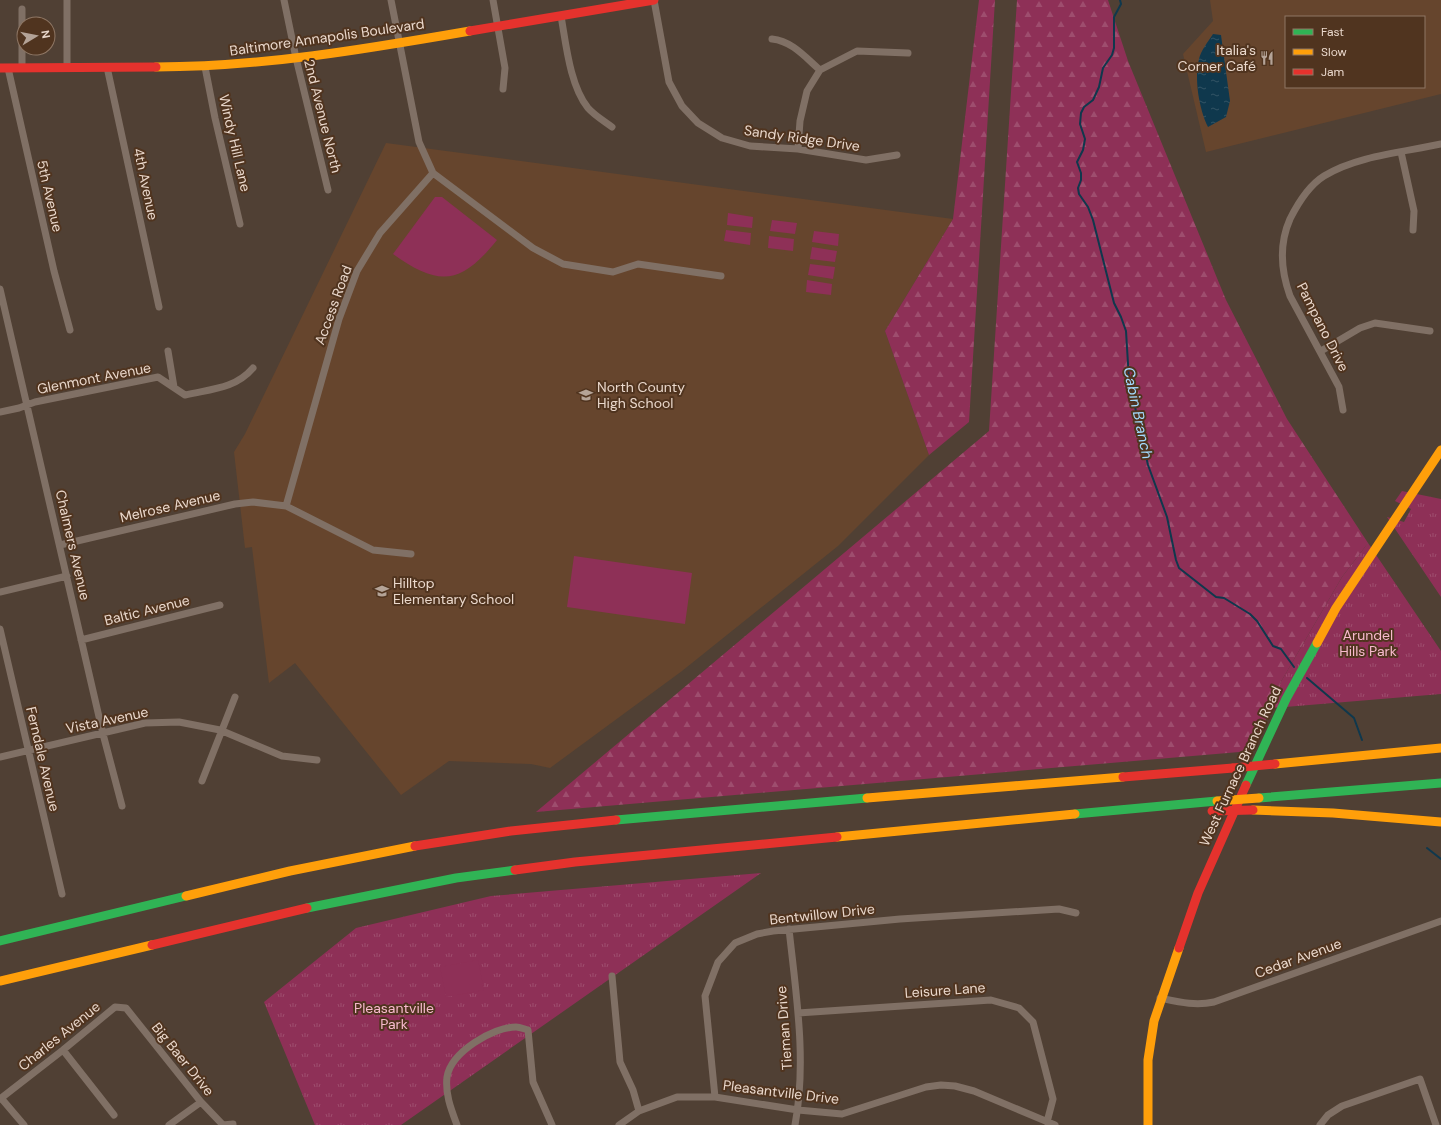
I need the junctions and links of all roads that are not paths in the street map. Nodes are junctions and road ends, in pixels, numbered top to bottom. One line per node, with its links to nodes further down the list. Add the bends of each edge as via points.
1 (67, 0): 13 (street)
2 (284, 0): 12 (street, 2nd Avenue North)
3 (391, 0): 10 (street)
4 (493, 0): 8 (street)
5 (654, 0): 7 (main road, Baltimore Annapolis Boulevard); 22 (street, Sandy Ridge Drive, via 669,82 682,106 698,123 722,138 750,146)
6 (22, 9): 17 (street)
7 (561, 16): 8 (main road, Baltimore Annapolis Boulevard); 20 (street, via 580,96 588,108)
8 (498, 27): 10 (main road, Baltimore Annapolis Boulevard); 19 (street, via 505,68)
9 (772, 39): 18 (street, via 782,40 794,47)
10 (399, 42): 12 (main road, Baltimore Annapolis Boulevard); 25 (street, via 419,142)
11 (908, 53): 18 (street, via 857,51)
12 (296, 58): 15 (main road, Baltimore Annapolis Boulevard); 26 (street, 2nd Avenue North)
13 (67, 67): 14 (main road, Baltimore Annapolis Boulevard); 17 (main road, Baltimore Annapolis Boulevard)
14 (107, 67): 15 (main road, Baltimore Annapolis Boulevard); 31 (street, 4th Avenue)
15 (205, 67): 27 (street, Windy Hill Lane)
16 (4, 68): 17 (main road, Baltimore Annapolis Boulevard); 32 (street, 5th Avenue)
17 (22, 68)
18 (820, 70): 22 (street, via 807,91 800,121)
19 (503, 89)
20 (612, 127)
21 (1441, 144): 23 (street, Pampano Drive)
22 (798, 149): 24 (street, Sandy Ridge Drive, via 866,160)
23 (1401, 152): 28 (street, via 1414,211); 35 (street, Pampano Drive, via 1350,164 1323,177 1297,204 1285,230 1282,256 1285,281 1290,296)
24 (897, 155)
25 (433, 173): 29 (street, via 533,248 563,264 613,272 638,264); 42 (street, Access Road, via 380,233 357,271 339,319)
26 (328, 190)
27 (240, 224)
28 (1413, 230)
29 (721, 276)
30 (0, 289): 38 (street, Chalmers Avenue)
31 (159, 307)
32 (70, 330)
33 (1430, 331): 35 (street, via 1375,323 1360,328)
34 (168, 351): 37 (street)
35 (1320, 351): 39 (street, Pampano Drive, via 1339,388)
36 (253, 368): 37 (street, Glenmont Avenue, via 233,385 185,395)
37 (174, 387): 38 (street, Glenmont Avenue, via 158,377)
38 (27, 405): 40 (street, Glenmont Avenue); 43 (street, Chalmers Avenue)
39 (1343, 410)
40 (0, 412)
41 (1441, 450): 71 (main road, West Furnace Branch Road, via 1336,608 1286,699 1224,831 1198,893)
42 (286, 506): 43 (street, Melrose Avenue, via 253,502 234,504); 44 (street, via 373,550)
43 (60, 545): 45 (street, Chalmers Avenue)
44 (412, 554)
45 (67, 576): 46 (street); 49 (street, Chalmers Avenue)
46 (0, 592)
47 (220, 605): 49 (street, Baltic Avenue)
48 (0, 629): 54 (street, Ferndale Avenue)
49 (81, 640): 52 (street, Chalmers Avenue)
50 (235, 697): 51 (street)
51 (220, 730): 52 (street, Vista Avenue, via 178,722 145,723); 58 (street, Vista Avenue, via 282,756); 59 (street)
52 (103, 734): 54 (street, Vista Avenue); 61 (street, Chalmers Avenue)
53 (1441, 748): 56 (main road)
54 (28, 750): 57 (street, Vista Avenue); 64 (street, Ferndale Avenue)
55 (1441, 751): 56 (main road)
56 (1379, 754): 68 (main road, bridge, via 631,818 511,831 290,871)
57 (0, 757)
58 (317, 760)
59 (202, 781)
60 (1441, 783): 63 (main road, bridge, via 1217,801)
61 (122, 806)
62 (1441, 822): 63 (main road, bridge, via 1334,813 1253,810)
63 (928, 830): 70 (main road, via 582,862 456,878 310,906)
64 (62, 894)
65 (1076, 913): 67 (street, Bentwillow Drive, via 1059,909)
66 (1441, 921): 71 (street, Cedar Avenue, via 1214,1002 1201,1005 1187,1004)
67 (789, 929): 73 (street, Tieman Drive); 75 (street, Bentwillow Drive, via 757,934 735,943 718,962 705,996)
68 (0, 941)
69 (612, 976): 79 (street, via 620,1062)
70 (0, 981)
71 (1160, 998): 90 (main road, West Furnace Branch Road, via 1150,1041)
72 (115, 1007): 74 (street, Charles Avenue); 77 (street, Big Baer Drive, via 126,1008)
73 (798, 1013): 78 (street, Tieman Drive, via 801,1095); 81 (street, Leisure Lane, via 991,1000 1019,1008 1033,1022 1048,1076 1053,1100)
74 (63, 1050): 76 (street, Charles Avenue); 80 (street)
75 (715, 1097): 78 (street, Pleasantville Drive); 79 (street, Pleasantville Drive, via 677,1097)
76 (1, 1098): 83 (street)
77 (201, 1102): 82 (street, Big Baer Drive, via 223,1125); 84 (street)
78 (798, 1110): 81 (street, Pleasantville Drive, via 842,1114 926,1087 947,1085 974,1091); 88 (street, Tieman Drive)
79 (639, 1111): 87 (street, Pleasantville Drive)
80 (114, 1114)
81 (1047, 1122): 89 (street, Pleasantville Drive)
82 (233, 1124)
83 (24, 1125)
84 (169, 1125)
85 (457, 1125): 86 (street, via 446,1093 447,1075 453,1062 469,1047 491,1033 517,1027 528,1030 533,1082)
86 (552, 1125)
87 (618, 1125)
88 (795, 1125)
89 (1055, 1125)
90 (1148, 1125)
91 (1320, 1125): 92 (street, via 1328,1115 1342,1106 1420,1079)
92 (1436, 1125)

